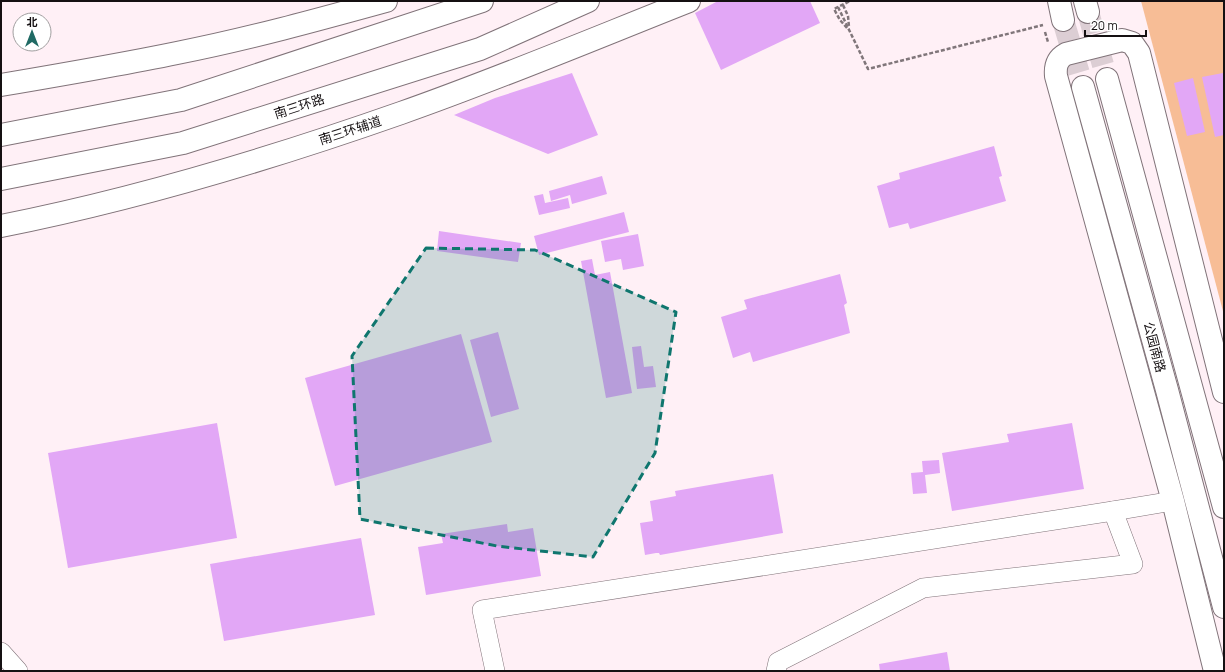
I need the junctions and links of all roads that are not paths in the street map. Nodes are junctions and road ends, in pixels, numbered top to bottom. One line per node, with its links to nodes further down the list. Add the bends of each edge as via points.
1 (386, 1): 6 (main road, via 185,52)
2 (482, 1): 8 (main road, via 181,100)
3 (588, 1): 9 (main road, 南三环路, via 480,49 183,143)
4 (689, 1): 10 (main road, 南三环辅道, via 456,92 319,140 140,194)
5 (1107, 79): 13 (main road, 公园南路)
6 (1, 85)
7 (1083, 87): 15 (main road, 公园南路)
8 (1, 135)
9 (1, 179)
10 (1, 226)
11 (1224, 392): 12 (main road, via 1136,48 1132,43 1122,40 1066,54 1057,62 1056,76)
12 (1173, 501): 14 (street); 20 (main road)
13 (1224, 507)
14 (1113, 512): 18 (street, via 482,610); 19 (street, via 1133,564 923,588 778,662)
15 (1224, 607)
16 (1, 652): 17 (street)
17 (18, 671)
18 (495, 671)
19 (776, 671)
20 (1215, 671)

